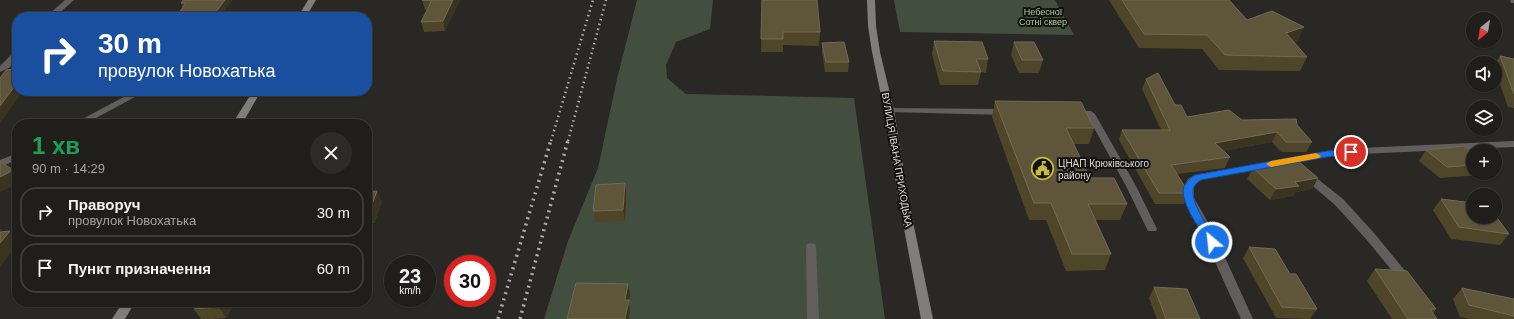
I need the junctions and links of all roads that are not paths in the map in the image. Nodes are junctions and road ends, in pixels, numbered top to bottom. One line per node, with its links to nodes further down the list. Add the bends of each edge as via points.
1 (70, 0): 4 (street)
2 (312, 0): 5 (main road)
3 (871, 0): 10 (main road, ВУЛИЦЯ ІВАНА ПРИХОДЬКА, via 872,26)
4 (56, 12)
5 (305, 12)
6 (12, 59): 7 (street)
7 (0, 69)
8 (132, 96): 13 (street)
9 (254, 96): 14 (main road)
10 (889, 110): 11 (lane); 25 (main road, ВУЛИЦЯ ІВАНА ПРИХОДЬКА)
11 (1012, 112)
12 (1067, 113): 19 (lane, via 1091,114)
13 (88, 119)
14 (240, 119)
15 (1514, 144): 17 (street, via 1360,151)
16 (12, 158): 18 (street)
17 (1290, 160): 21 (street, via 1344,208); 26 (street, via 1198,177 1192,181 1188,191 1193,208 1207,231)
18 (0, 164)
19 (1152, 229)
20 (811, 247): 24 (lane)
21 (1416, 292)
22 (126, 307): 23 (main road)
23 (118, 319)
24 (813, 319)
25 (927, 319)
26 (1247, 319)

